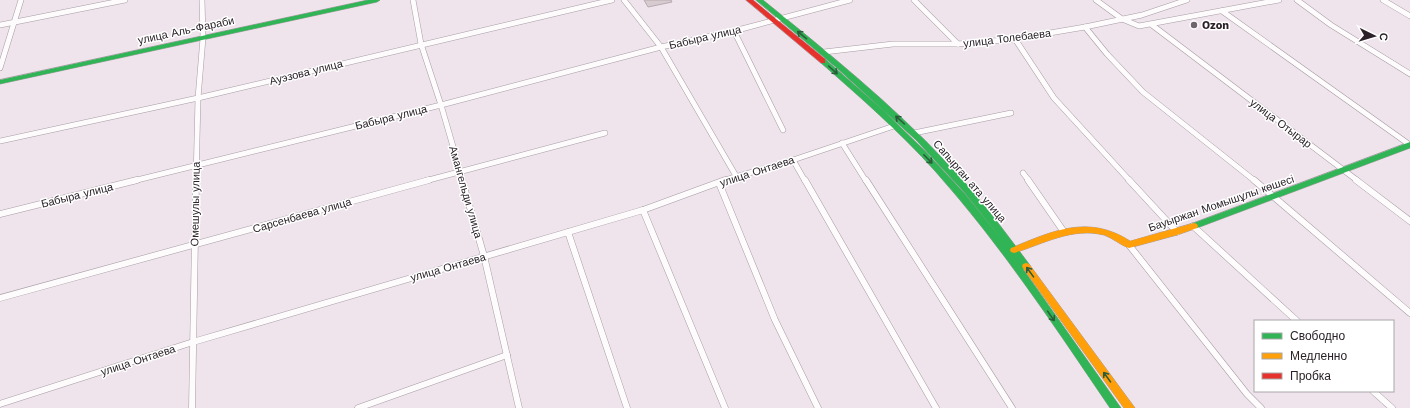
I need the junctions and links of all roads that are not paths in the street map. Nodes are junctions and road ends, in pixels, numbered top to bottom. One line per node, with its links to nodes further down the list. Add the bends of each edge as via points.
1 (21, 0): 22 (street)
2 (124, 0): 22 (street)
3 (204, 0): 27 (street, Омешулы улица)
4 (361, 0): 27 (main road, улица Аль-Фараби)
5 (377, 0): 27 (main road, улица Аль-Фараби)
6 (413, 0): 29 (street, Амангельди улица)
7 (612, 0): 29 (street, Ауэзова улица)
8 (624, 0): 31 (street)
9 (750, 0): 21 (main road, Сапырган ата улица)
10 (759, 0): 21 (main road, Сапырган ата улица)
11 (850, 0): 21 (street, Бабыра улица)
12 (914, 0): 30 (street)
13 (1096, 0): 20 (street)
14 (1187, 0): 20 (street, улица Толебаева, via 1166,8)
15 (1279, 0): 18 (street)
16 (1297, 0): 34 (street, via 1331,25)
17 (1383, 0): 19 (street)
18 (1222, 11): 24 (street); 46 (street)
19 (1410, 16)
20 (1119, 18): 24 (street, via 1130,25); 25 (street, улица Толебаева)
21 (777, 19): 26 (street, Бабыра улица); 32 (main road, Сапырган ата улица, one-way to 21); 40 (main road, Сапырган ата улица, one-way to 40)
22 (15, 22): 23 (street); 33 (street)
23 (0, 25)
24 (1152, 25): 50 (street, улица Отырар)
25 (1085, 27): 28 (street, улица Толебаева); 54 (street, via 1143,92)
26 (734, 31): 31 (street, Бабыра улица); 41 (street)
27 (203, 36): 35 (main road, улица Аль-Фараби); 36 (main road, улица Аль-Фараби); 37 (street, Омешулы улица)
28 (1015, 39): 30 (street, улица Толебаева); 61 (street, via 1054,98)
29 (421, 44): 37 (street, Ауэзова улица); 38 (street, Амангельди улица)
30 (958, 44): 32 (street, улица Толебаева, via 893,44)
31 (661, 47): 38 (street, Бабыра улица); 52 (street)
32 (824, 52): 43 (main road, Сапырган ата улица, one-way to 32)
33 (0, 68)
34 (1410, 74)
35 (0, 78)
36 (0, 82)
37 (198, 98): 44 (street, Ауэзова улица); 48 (street, Омешулы улица)
38 (441, 105): 48 (street, Бабыра улица); 49 (street, Амангельди улица)
39 (1011, 113): 43 (street, via 957,122)
40 (894, 126): 45 (street, улица Онтаева); 81 (main road, Сапырган ата улица, one-way to 81, via 973,209 1010,257)
41 (784, 130)
42 (605, 133): 49 (street, Сарсенбаева улица)
43 (914, 133): 64 (main road, Сапырган ата улица, via 967,190)
44 (0, 141)
45 (842, 143): 47 (street, улица Онтаева); 80 (street)
46 (1410, 145): 50 (main road, Бауыржан Момышұлы көшесі)
47 (793, 160): 52 (street, улица Онтаева); 79 (street)
48 (196, 166): 56 (street, Бабыра улица); 62 (street, Омешулы улица)
49 (460, 171): 62 (street, Сарсенбаева улица); 65 (street, Амангельди улица)
50 (1344, 171): 54 (main road, Бауыржан Момышұлы көшесі); 57 (street, улица Отырар)
51 (1022, 173): 60 (street)
52 (736, 176): 53 (street, улица Онтаева)
53 (719, 183): 55 (street, улица Онтаева); 78 (street, via 775,320)
54 (1274, 196): 58 (main road, Бауыржан Момышұлы көшесі); 67 (street)
55 (643, 210): 59 (street, улица Онтаева); 77 (street)
56 (0, 214)
57 (1410, 221)
58 (1193, 226): 61 (main road, Бауыржан Момышұлы көшесі); 68 (street)
59 (568, 232): 65 (street, улица Онтаева); 76 (street)
60 (1064, 232): 63 (main road, via 1105,232); 64 (main road)
61 (1177, 232): 63 (main road, Бауыржан Момышұлы көшесі)
62 (194, 245): 66 (street, Сарсенбаева улица); 69 (street, Омешулы улица)
63 (1129, 245): 83 (street, via 1247,394)
64 (1014, 250): 82 (main road, Сапырган ата улица, one-way to 64)
65 (484, 256): 69 (street, улица Онтаева); 70 (street, Амангельди улица)
66 (0, 298)
67 (1410, 313)
68 (1296, 320)
69 (193, 342): 72 (street, улица Онтаева); 73 (street, Омешулы улица)
70 (507, 355): 74 (street); 75 (street, Амангельди улица)
71 (1374, 392): 84 (street)
72 (0, 404)
73 (192, 408)
74 (358, 408)
75 (519, 408)
76 (627, 408)
77 (725, 408)
78 (818, 408)
79 (936, 408)
80 (1012, 408)
81 (1116, 408)
82 (1130, 408)
83 (1261, 408)
84 (1392, 408)

